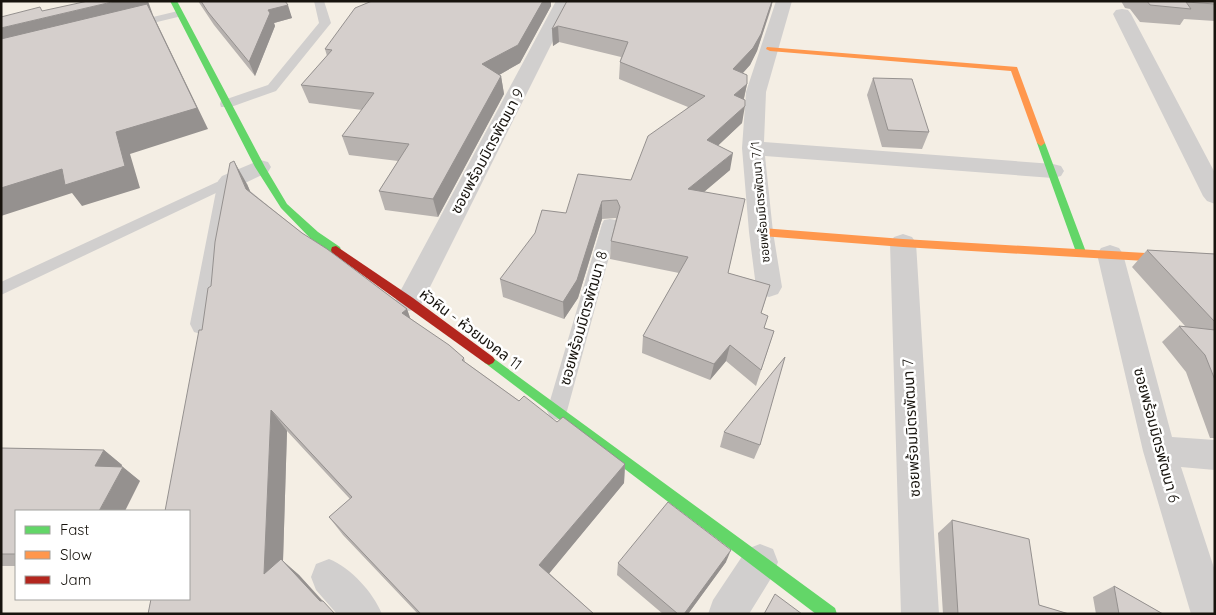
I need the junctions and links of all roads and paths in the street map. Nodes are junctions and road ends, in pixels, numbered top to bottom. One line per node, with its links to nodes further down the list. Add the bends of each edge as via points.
1 (173, 1): 5 (street, หัวหิน - ห้วยมงคล 11)
2 (318, 1): 9 (lane, via 325,23 272,88)
3 (565, 1): 22 (street, ซอยพร้อมมิตรพัฒนา 9)
4 (784, 1): 8 (street, ซอยพร้อมมิตรพัฒนา 7/1)
5 (178, 14): 7 (lane); 9 (street, หัวหิน - ห้วยมงคล 11)
6 (1122, 14): 14 (street)
7 (122, 28)
8 (770, 49): 10 (street, ซอยพร้อมมิตรพัฒนา 7/1, via 756,92); 12 (street, via 1014,69)
9 (226, 104): 11 (street, หัวหิน - ห้วยมงคล 11)
10 (753, 148): 12 (street); 16 (street, ซอยพร้อมมิตรพัฒนา 7/1)
11 (260, 167): 13 (street); 22 (street, หัวหิน - ห้วยมงคล 11, via 284,206 314,235)
12 (1053, 171): 18 (street)
13 (230, 181): 21 (lane); 23 (street)
14 (1215, 196)
15 (610, 224): 24 (lane, ซอยพร้อมมิตรพัฒนา 8)
16 (761, 232): 17 (street); 20 (street, ซอยพร้อมมิตรพัฒนา 7/1)
17 (903, 243): 18 (street); 32 (street, ซอยพร้อมมิตรพัฒนา 7)
18 (1096, 253): 19 (street); 25 (street, ซอยพร้อมมิตรพัฒนา 6)
19 (1215, 261)
20 (769, 287)
21 (1, 289)
22 (409, 301): 24 (street, หัวหิน - ห้วยมงคล 11)
23 (199, 352)
24 (557, 411): 27 (street, หัวหิน - ห้วยมงคล 11)
25 (1159, 451): 26 (street); 33 (street, ซอยพร้อมมิตรพัฒนา 6)
26 (1215, 455)
27 (760, 562): 30 (street); 31 (street, หัวหิน - ห้วยมงคล 11)
28 (329, 577): 29 (street)
29 (363, 614)
30 (727, 614)
31 (829, 614)
32 (920, 614)
33 (1210, 614)

